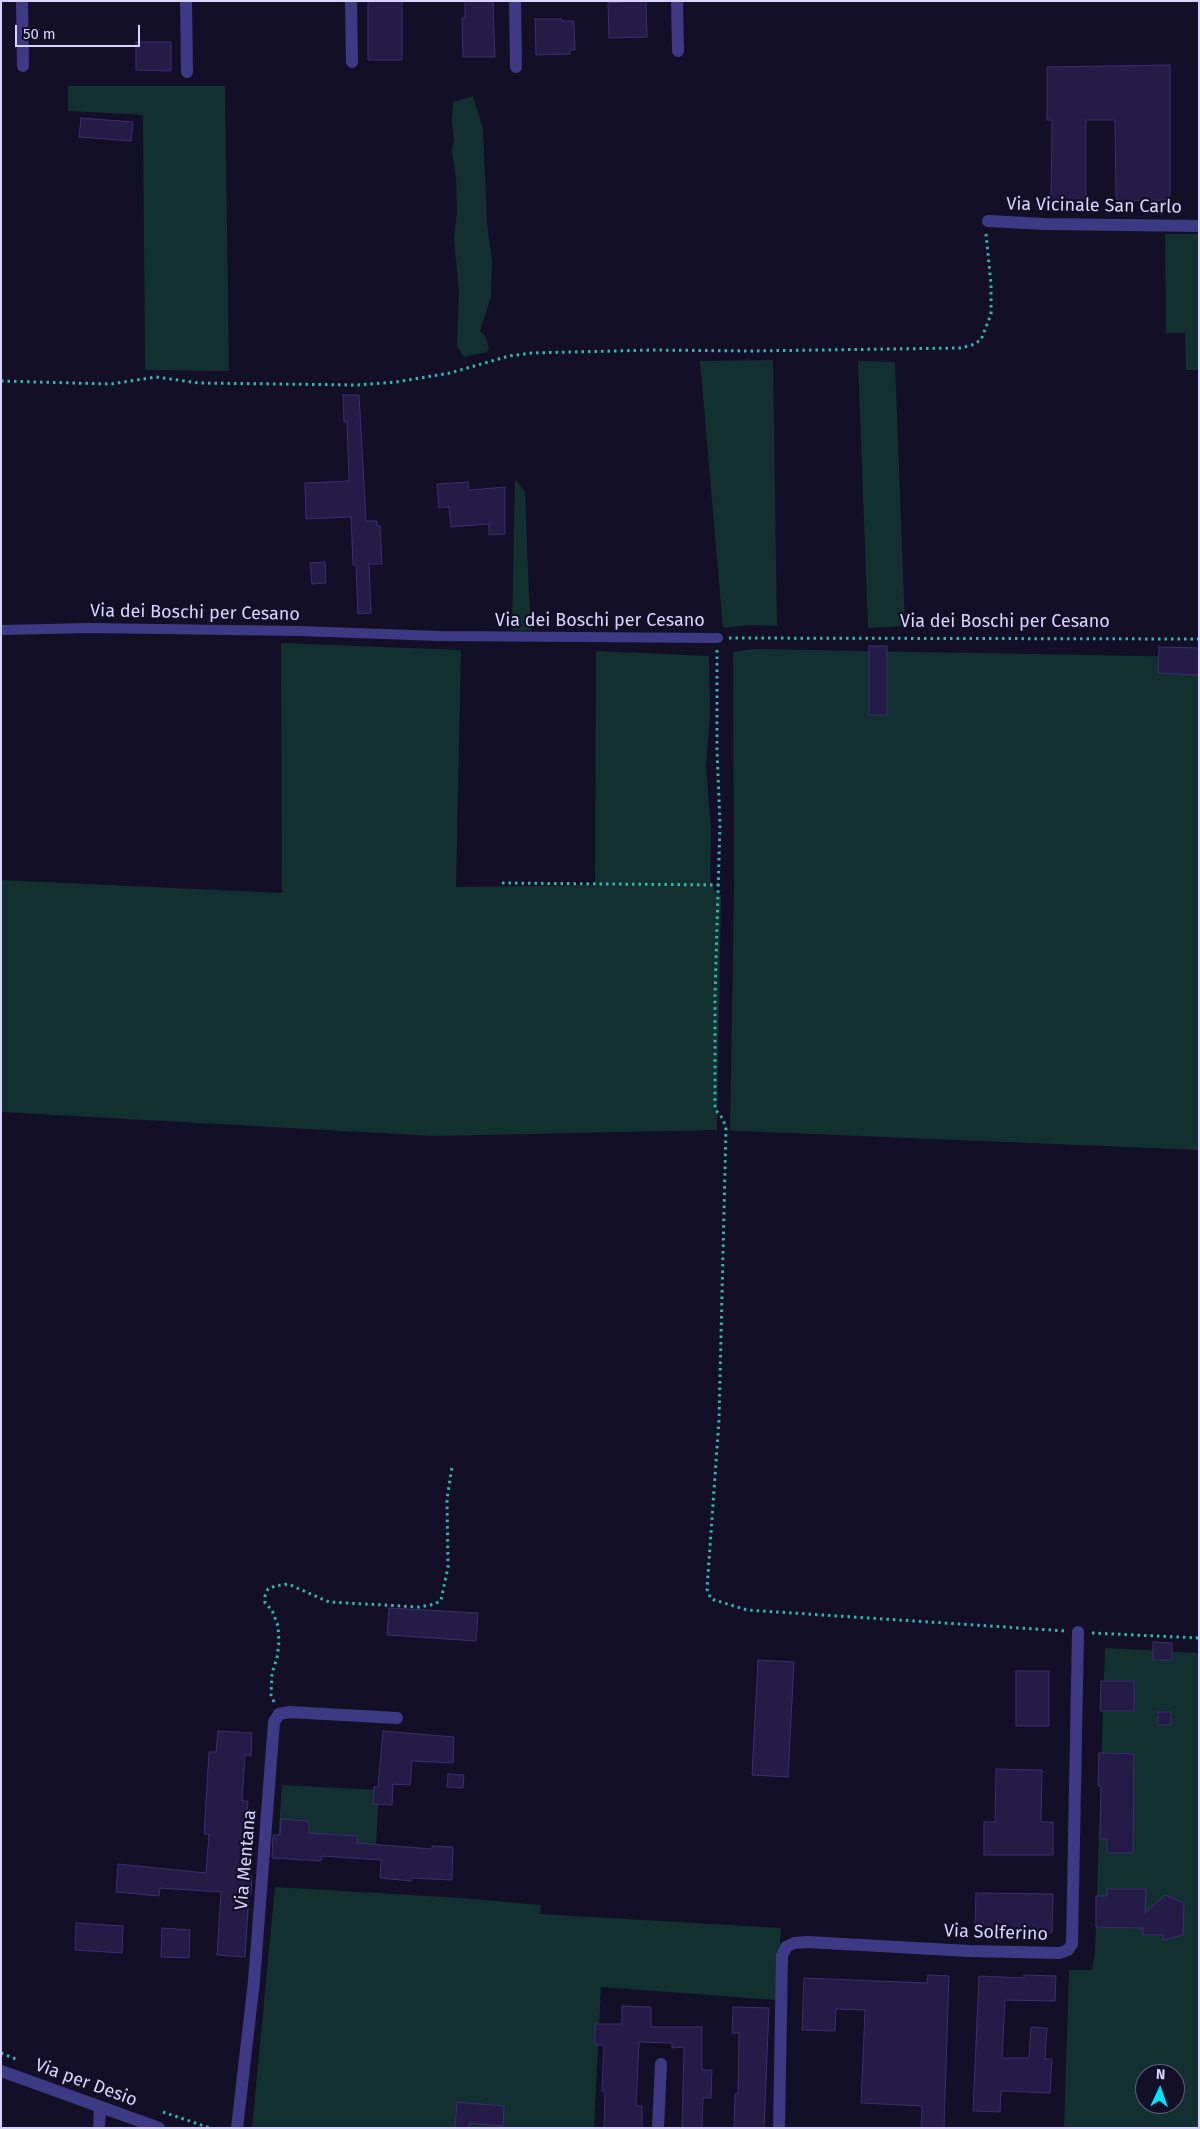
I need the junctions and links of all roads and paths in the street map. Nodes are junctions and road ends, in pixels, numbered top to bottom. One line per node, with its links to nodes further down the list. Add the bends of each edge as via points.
1 (22, 1): 8 (street)
2 (186, 1): 10 (street)
3 (351, 1): 7 (street)
4 (515, 1): 9 (street)
5 (677, 1): 6 (street)
6 (678, 51)
7 (352, 62)
8 (23, 66)
9 (516, 67)
10 (187, 72)
11 (988, 221): 12 (street, Via Vicinale San Carlo); 13 (path, via 991,314 981,340 960,348 532,353 509,356 450,373 356,385 199,383 156,377 111,384)
12 (1199, 226)
13 (1, 381)
14 (1, 630): 15 (lane, Via dei Boschi per Cesano, via 90,628)
15 (718, 638): 16 (path, Via dei Boschi per Cesano); 18 (path)
16 (1199, 639)
17 (502, 883): 18 (path)
18 (719, 885): 20 (path, via 715,1109 726,1129 719,1420 707,1589 711,1599 747,1610)
19 (452, 1467): 22 (path, via 446,1499 448,1567 441,1600 435,1604 419,1607 329,1602 288,1584 268,1589 265,1603 272,1610 278,1626 279,1642 271,1695)
20 (1078, 1632): 21 (path); 31 (street, Via Solferino, via 1072,1944 1060,1953 807,1942 794,1943 786,1948 782,1956)
21 (1199, 1638)
22 (279, 1714): 23 (street); 29 (street, Via Mentana, via 274,1722 254,1981)
23 (397, 1718)
24 (661, 2064): 30 (street)
25 (1, 2070): 26 (street, Via per Desio)
26 (100, 2108): 27 (street); 28 (street, Via per Desio)
27 (99, 2128)
28 (159, 2128)
29 (237, 2128)
30 (658, 2128)
31 (779, 2128)

